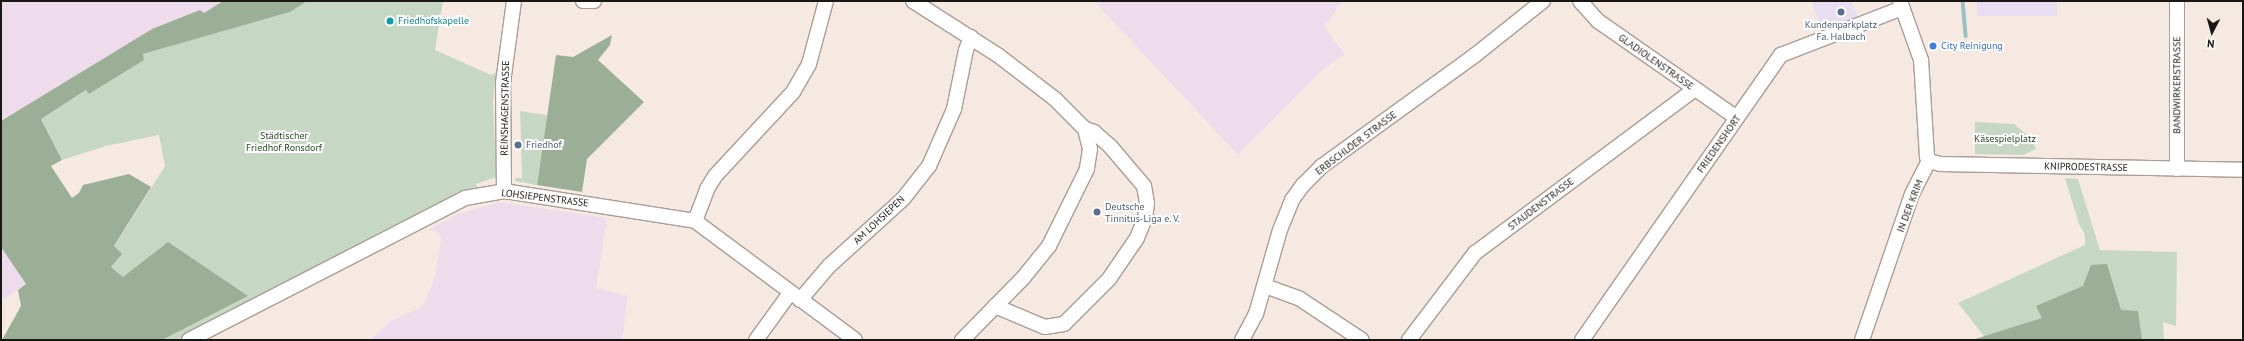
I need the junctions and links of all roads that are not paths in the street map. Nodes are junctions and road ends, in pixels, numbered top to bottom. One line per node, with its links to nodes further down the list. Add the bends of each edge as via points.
1 (514, 1): 17 (street, REINSHAGENSTRASSE, via 503,83)
2 (583, 1): 3 (street)
3 (594, 1)
4 (826, 1): 18 (street, via 809,64 793,92 715,176 707,189)
5 (913, 1): 10 (street)
6 (1543, 1): 19 (street, ERBSCHLÖER STRASSE, via 1474,56 1322,166 1292,200 1280,230)
7 (1580, 1): 11 (street, GLADIOLENSTRASSE, via 1598,21)
8 (2177, 1): 15 (street, BANDWIRKERSTRASSE)
9 (1901, 5): 12 (street, FRIEDENSHORT, via 1781,55); 14 (street, via 1922,68)
10 (971, 37): 13 (street, via 1055,99); 20 (street, AM LOHSIEPEN, via 954,109 928,166 903,199)
11 (1694, 90): 12 (street, GLADIOLENSTRASSE); 28 (street, STAUDENSTRASSE, via 1475,253)
12 (1737, 118): 29 (street, FRIEDENSHORT)
13 (1085, 129): 21 (street, via 1090,149 1088,169 1066,217 1049,246 1023,278); 21 (street, via 1094,132 1110,146 1144,186 1146,211 1137,238 1109,279 1064,324 1045,327)
14 (1929, 160): 15 (street, KNIPRODESTRASSE, via 1940,164); 30 (street, IN DER KRIM, via 1912,194)
15 (2177, 168): 16 (street, KNIPRODESTRASSE)
16 (2243, 170)
17 (504, 191): 18 (street, LOHSIEPENSTRASSE); 22 (street, LOHSIEPENSTRASSE, via 465,198)
18 (695, 221): 20 (street, LOHSIEPENSTRASSE)
19 (1265, 286): 26 (street, ERBSCHLÖER STRASSE, via 1256,314); 27 (street, via 1300,299)
20 (795, 297): 23 (street); 24 (street, LOHSIEPENSTRASSE)
21 (994, 306): 25 (street)
22 (189, 340)
23 (756, 340)
24 (855, 340)
25 (962, 340)
26 (1242, 340)
27 (1362, 340)
28 (1409, 340)
29 (1582, 340)
30 (1862, 340)

